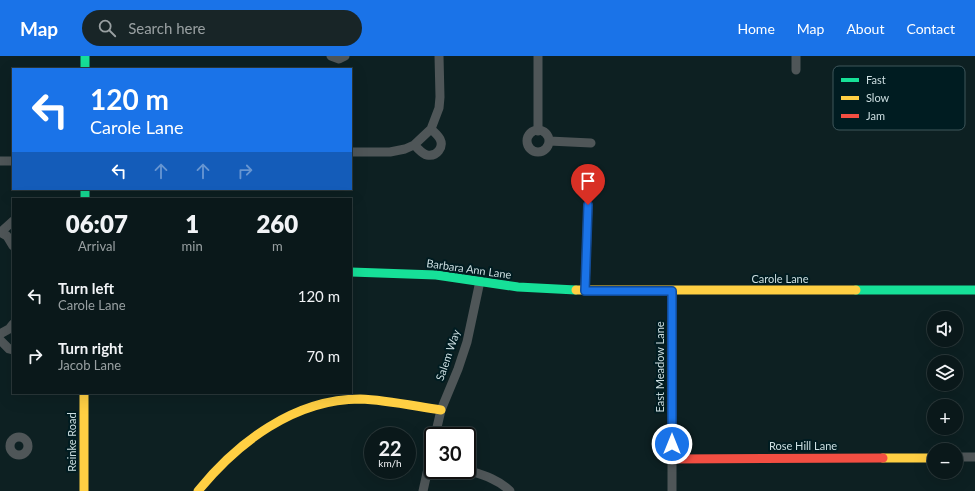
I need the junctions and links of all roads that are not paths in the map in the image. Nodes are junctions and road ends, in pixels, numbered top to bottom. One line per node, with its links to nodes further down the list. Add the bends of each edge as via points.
1 (85, 56): 7 (street)
2 (331, 56): 3 (street, via 339,59)
3 (345, 56)
4 (439, 56): 9 (street, via 439,108)
5 (538, 56): 10 (street)
6 (796, 56): 8 (street)
7 (85, 68)
8 (796, 70)
9 (431, 129): 13 (street); 13 (street, via 441,140 437,153 427,155)
10 (538, 130): 11 (street, via 544,132); 11 (street, via 531,133 527,139 530,149 540,152 547,148)
11 (549, 141): 12 (street)
12 (591, 143)
13 (414, 145): 14 (street, via 390,152)
14 (352, 152)
15 (0, 161): 16 (street)
16 (12, 161)
17 (588, 205): 24 (street)
18 (12, 222): 19 (street)
19 (1, 232): 20 (street)
20 (12, 244)
21 (352, 272): 22 (street, Barbara Ann Lane, via 436,275)
22 (480, 281): 24 (street, Barbara Ann Lane, via 518,287); 31 (street, Salem Way, via 467,342)
23 (975, 290): 25 (street, Carole Lane)
24 (585, 291): 25 (street, Carole Lane)
25 (672, 291): 38 (street, East Meadow Lane)
26 (12, 326): 27 (street)
27 (0, 334)
28 (0, 340): 29 (street)
29 (12, 350)
30 (84, 394): 41 (street, Reinke Road)
31 (441, 410): 32 (street, Salem Way); 42 (street, via 356,400 323,404 304,410 279,422 237,449 207,478)
32 (437, 427)
33 (0, 443): 34 (street)
34 (10, 444)
35 (975, 457): 37 (street)
36 (927, 458): 38 (street, Rose Hill Lane)
37 (963, 458)
38 (672, 459): 45 (street, East Meadow Lane)
39 (476, 473): 44 (street, via 502,483)
40 (426, 479): 43 (street)
41 (84, 491)
42 (198, 491)
43 (423, 491)
44 (510, 491)
45 (672, 491)

